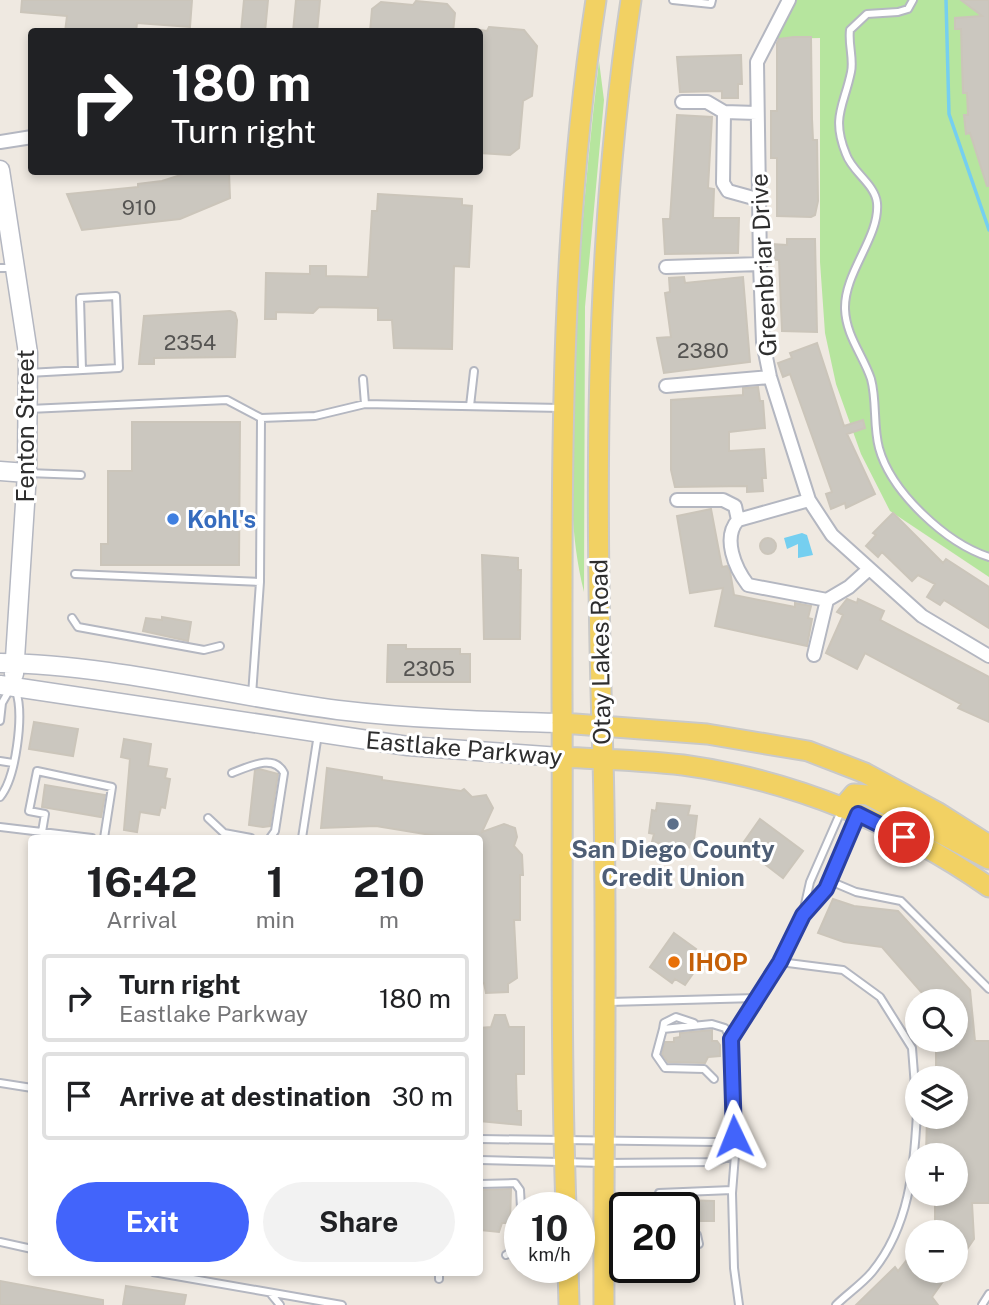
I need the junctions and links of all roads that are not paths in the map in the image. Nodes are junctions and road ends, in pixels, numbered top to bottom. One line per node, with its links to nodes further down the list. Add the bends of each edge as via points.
1 (596, 0): 25 (main road, Otay Lakes Road, via 573,178)
2 (631, 0): 48 (main road, Otay Lakes Road, via 609,179 600,308 596,445)
3 (673, 0): 4 (lane, via 711,4)
4 (712, 0)
5 (789, 0): 9 (street, Greenbriar Drive, via 757,62)
6 (913, 0): 34 (lane, via 908,9 867,14 850,30 852,70 839,105 838,124 846,157 877,202 870,233 851,277 845,310 853,343 871,380 879,448 886,466 921,512 957,543)
7 (682, 102): 8 (street, via 707,103)
8 (724, 112): 9 (street); 13 (street, via 723,183 728,191)
9 (757, 113): 13 (street, Greenbriar Drive)
10 (28, 138): 11 (street)
11 (0, 142)
12 (0, 170): 16 (main road, Fenton Street)
13 (757, 199): 14 (street, Greenbriar Drive)
14 (760, 264): 15 (street); 20 (street, Greenbriar Drive, via 763,342)
15 (666, 267)
16 (8, 268): 19 (main road, Fenton Street)
17 (82, 370): 17 (lane, via 119,368 116,296 80,298); 19 (lane)
18 (474, 371): 24 (lane)
19 (28, 373): 26 (main road, Fenton Street)
20 (770, 377): 22 (street); 32 (street, Greenbriar Drive)
21 (363, 379): 23 (lane)
22 (666, 386)
23 (365, 404): 24 (lane); 27 (lane, via 316,416)
24 (470, 406): 25 (lane)
25 (562, 408): 47 (main road, Otay Lakes Road)
26 (29, 409): 27 (lane, via 228,400); 29 (main road, Fenton Street)
27 (261, 418): 37 (lane)
28 (0, 471): 29 (main road)
29 (27, 473): 30 (lane); 43 (main road, Fenton Street)
30 (81, 475)
31 (677, 500): 33 (street, via 723,500 735,506)
32 (809, 500): 33 (street); 35 (street, Greenbriar Drive, via 832,535)
33 (738, 520): 38 (street, via 730,534 731,546 748,585)
34 (989, 557)
35 (869, 569): 38 (street); 42 (street, Greenbriar Drive, via 922,616)
36 (75, 573): 37 (lane)
37 (260, 582): 45 (lane)
38 (827, 600): 41 (street)
39 (72, 618): 40 (lane, via 78,627 204,650)
40 (220, 646)
41 (814, 655)
42 (989, 656)
43 (8, 663): 44 (main road, Fenton Street); 45 (main road, Eastlake Parkway)
44 (7, 685): 46 (lane); 49 (main road, Eastlake Parkway); 53 (lane, via 20,704)
45 (252, 696): 47 (main road, Eastlake Parkway, via 444,720)
46 (0, 721)
47 (562, 723): 48 (main road, Eastlake Parkway); 50 (main road, Otay Lakes Road)
48 (601, 725): 51 (main road, Otay Lakes Road); 65 (main road, Eastlake Parkway, via 707,734 808,751 865,773)
49 (317, 734): 50 (main road, Eastlake Parkway); 64 (lane)
50 (560, 757): 51 (main road, Eastlake Parkway); 81 (main road, Otay Lakes Road)
51 (603, 759): 56 (main road, Eastlake Parkway, via 683,765 758,779); 73 (main road, Otay Lakes Road)
52 (0, 761): 53 (lane)
53 (13, 763): 55 (lane)
54 (232, 773): 63 (lane, via 259,763 281,766 284,773)
55 (0, 797)
56 (850, 811): 66 (main road, via 854,794 868,795); 67 (lane); 68 (main road, Eastlake Parkway, via 950,860); 69 (lane, via 809,885)
57 (208, 818): 62 (lane, via 224,833)
58 (0, 827): 59 (lane)
59 (42, 832): 60 (lane); 61 (lane, via 45,814 29,811 37,771 112,787)
60 (67, 835)
61 (104, 835)
62 (235, 835)
63 (272, 835)
64 (302, 835)
65 (989, 845)
66 (989, 859)
67 (830, 881): 69 (lane); 71 (lane, via 856,892 901,901)
68 (989, 887)
69 (803, 915): 70 (lane)
70 (780, 962): 72 (lane); 75 (lane, via 843,970 880,997 912,1048)
71 (989, 989)
72 (757, 998): 73 (lane); 74 (lane)
73 (604, 1002): 82 (main road, Otay Lakes Road)
74 (731, 1039): 76 (lane, via 724,1028 676,1017 664,1023 658,1062 671,1069 704,1069); 83 (lane)
75 (913, 1066)
76 (714, 1079)
77 (0, 1083): 78 (lane)
78 (28, 1086)
79 (916, 1129): 103 (lane, via 911,1187 898,1231 872,1272)
80 (483, 1139): 81 (lane)
81 (564, 1139): 82 (lane); 85 (main road, Otay Lakes Road)
82 (603, 1139): 83 (lane, via 715,1142); 86 (main road, Otay Lakes Road)
83 (735, 1154): 86 (lane, via 713,1162); 88 (lane)
84 (483, 1160): 85 (lane)
85 (564, 1163): 86 (lane); 90 (main road, Otay Lakes Road)
86 (603, 1163): 101 (main road, Otay Lakes Road)
87 (483, 1184): 89 (lane, via 515,1183)
88 (732, 1190): 91 (lane); 102 (lane)
89 (520, 1192)
90 (565, 1192)
91 (683, 1192)
92 (0, 1242): 93 (lane)
93 (28, 1248)
94 (174, 1276): 96 (lane)
95 (568, 1283): 100 (main road)
96 (271, 1294): 98 (lane); 99 (lane)
97 (989, 1294): 104 (lane)
98 (279, 1305)
99 (342, 1305)
100 (569, 1305)
101 (604, 1305)
102 (739, 1305)
103 (836, 1305)
104 (982, 1305)

